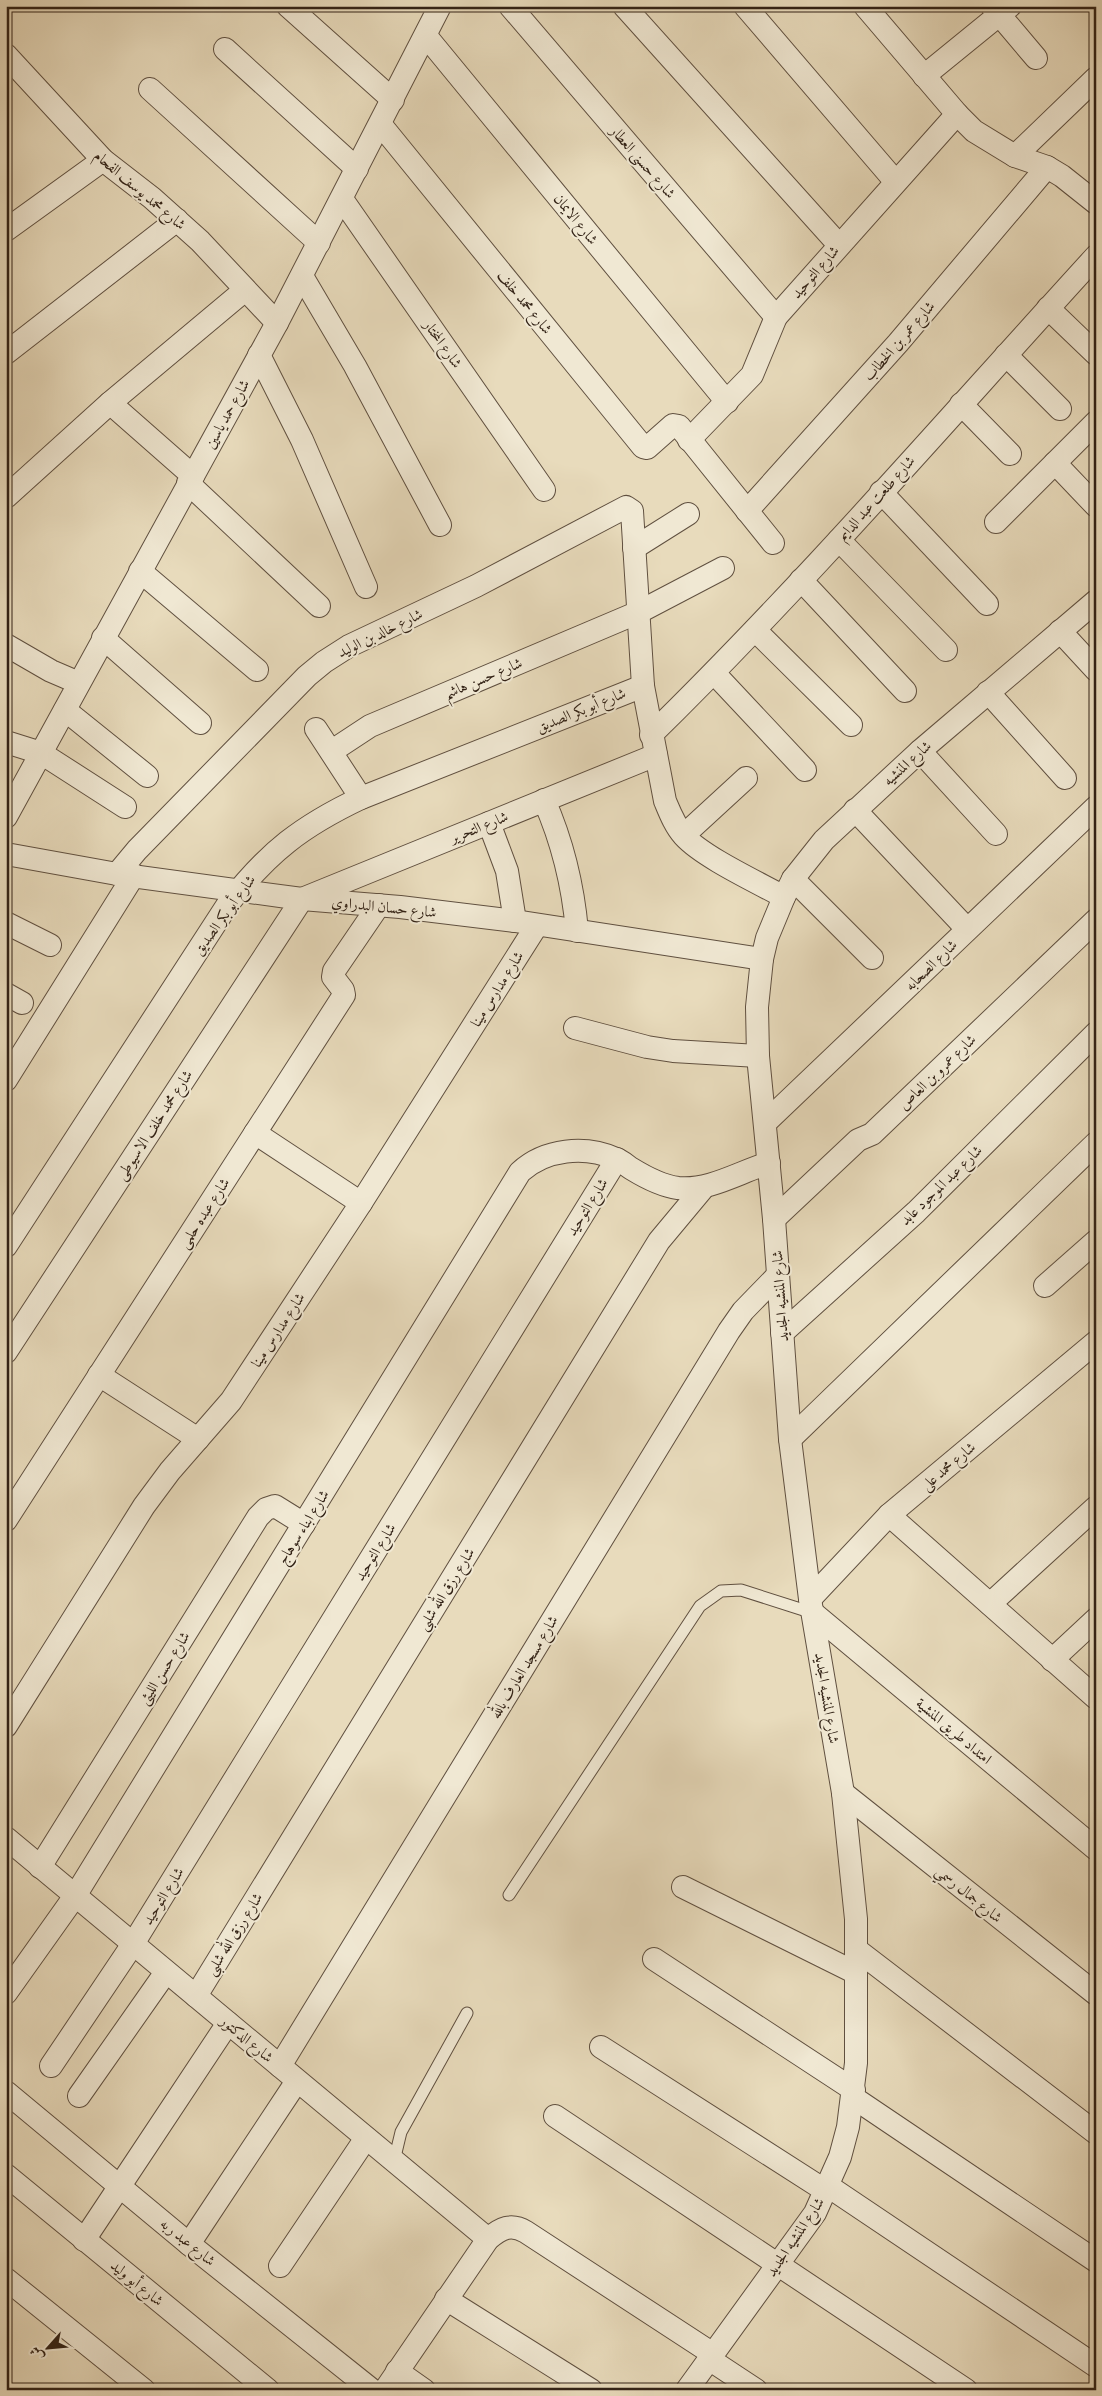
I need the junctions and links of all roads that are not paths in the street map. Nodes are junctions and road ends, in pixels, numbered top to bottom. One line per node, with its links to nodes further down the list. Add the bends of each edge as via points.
1 (288, 6): 15 (street)
2 (440, 6): 8 (street, شارع حمد ياسين)
3 (510, 6): 33 (street, شارع حسنى العطار)
4 (624, 6): 28 (street)
5 (745, 6): 22 (street)
6 (865, 6): 12 (street)
7 (1001, 9): 11 (street); 12 (street)
8 (426, 36): 15 (street, شارع حمد ياسين); 39 (street, شارع الايمان)
9 (225, 49): 21 (street)
10 (6, 55): 19 (street, شارع محمد يوسف الفحام)
11 (1036, 58)
12 (924, 76): 16 (street)
13 (1096, 78): 18 (street)
14 (150, 89): 27 (street)
15 (393, 100): 17 (street, شارع حمد ياسين)
16 (957, 114): 18 (street, via 974,131); 22 (street, شارع التوحيد)
17 (381, 124): 21 (street, شارع حمد ياسين); 44 (street, شارع محمد خلف, via 643,447)
18 (1015, 156): 20 (street)
19 (102, 160): 25 (street, شارع محمد يوسف الفحام); 26 (street)
20 (1047, 168): 24 (street); 52 (street, شارع عمر بن الخطاب, via 898,343)
21 (357, 169): 23 (street, شارع حمد ياسين)
22 (895, 181): 28 (street, شارع التوحيد)
23 (342, 199): 27 (street, شارع حمد ياسين); 48 (street, شارع المختار)
24 (1096, 203)
25 (177, 220): 31 (street, شارع محمد يوسف الفحام); 35 (street)
26 (6, 230)
27 (319, 243): 30 (street, شارع حمد ياسين)
28 (839, 245): 33 (street, شارع التوحيد)
29 (1096, 256): 32 (street, شارع طلعت عبد الدايم)
30 (302, 276): 34 (street, شارع حمد ياسين); 55 (street, via 355,366)
31 (246, 290): 34 (street, شارع محمد يوسف الفحام); 40 (street)
32 (1048, 308): 36 (street); 38 (street, شارع طلعت عبد الدايم)
33 (776, 317): 39 (street, شارع التوحيد, via 752,375)
34 (277, 322): 37 (street, شارع حمد ياسين)
35 (6, 353)
36 (1096, 354)
37 (259, 355): 47 (street, شارع حمد ياسين); 62 (street, via 302,440)
38 (1006, 355): 41 (street, شارع طلعت عبد الدايم); 42 (street)
39 (727, 402): 44 (street, شارع التوحيد)
40 (110, 403): 47 (street); 50 (street)
41 (961, 404): 45 (street); 49 (street, شارع طلعت عبد الدايم)
42 (1060, 409)
43 (1096, 422): 46 (street)
44 (682, 432): 52 (street)
45 (1010, 454)
46 (1056, 462): 51 (street); 54 (street)
47 (191, 480): 60 (street, شارع حمد ياسين); 65 (street)
48 (544, 490)
49 (881, 492): 56 (street, شارع طلعت عبد الدايم); 64 (street)
50 (6, 497)
51 (1096, 506)
52 (747, 511): 57 (street)
53 (688, 514): 58 (street)
54 (996, 522)
55 (440, 525)
56 (839, 540): 61 (street, شارع طلعت عبد الدايم); 71 (street)
57 (772, 543)
58 (634, 548): 66 (street); 103 (street, شارع خالد بن الوليد, via 632,511 626,507 476,586 349,646 324,662 151,836)
59 (723, 568): 66 (street, شارع حسن هاشم)
60 (140, 571): 69 (street, شارع حمد ياسين); 72 (street)
61 (801, 580): 67 (street, شارع طلعت عبد الدايم); 77 (street)
62 (366, 587)
63 (1096, 601): 68 (street, شارع المنشيه)
64 (987, 604)
65 (319, 606)
66 (638, 612): 76 (street); 85 (street, شارع حسن هاشم, via 370,726)
67 (755, 630): 74 (street, شارع طلعت عبد الدايم); 81 (street)
68 (1060, 631): 73 (street); 78 (street, شارع المنشيه)
69 (103, 638): 75 (street, شارع حمد ياسين); 80 (street)
70 (6, 645): 75 (street)
71 (946, 650)
72 (257, 670)
73 (1096, 670)
74 (714, 673): 84 (street, شارع طلعت عبد الدايم); 88 (street)
75 (79, 683): 79 (street, شارع حمد ياسين)
76 (643, 686): 84 (street); 93 (street, شارع أبو بكر الصديق)
77 (905, 691)
78 (988, 692): 86 (street, شارع المنشيه); 91 (street)
79 (64, 710): 87 (street, شارع حمد ياسين); 89 (street)
80 (200, 724)
81 (851, 725)
82 (316, 729): 85 (street)
83 (6, 742): 87 (street)
84 (653, 745): 94 (street, شارع التحرير); 101 (street, via 665,801)
85 (332, 751): 93 (street)
86 (920, 751): 97 (street, شارع المنشيه); 100 (street)
87 (41, 753): 92 (street, شارع حمد ياسين); 95 (street)
88 (805, 770)
89 (147, 776)
90 (746, 778): 101 (street)
91 (1065, 778)
92 (14, 787): 98 (street, شارع حمد ياسين)
93 (361, 798): 105 (street, شارع أبو بكر الصديق, via 300,831 264,861)
94 (544, 800): 99 (street, شارع التحرير); 113 (street, via 566,860)
95 (125, 807)
96 (1096, 807): 112 (street, شارع الصحابه)
97 (856, 810): 104 (street, شارع المنشيه, via 824,840); 112 (street)
98 (6, 817)
99 (489, 823): 106 (street, شارع التحرير); 109 (street, via 507,871)
100 (996, 834)
101 (684, 836): 104 (street, via 698,848)
102 (6, 854): 103 (street, شارع حسان البدراوي)
103 (126, 875): 105 (street, شارع حسان البدراوي); 120 (street, شارع خالد بن الوليد)
104 (789, 888): 115 (street); 116 (street, شارع المنشيه, via 767,938)
105 (239, 890): 106 (street, شارع حسان البدراوي); 130 (street, شارع أبو بكر الصديق)
106 (302, 899): 107 (street, شارع حسان البدراوي); 135 (street, شارع محمد خلف الاسيوطى)
107 (379, 905): 109 (street, شارع حسان البدراوي); 122 (street, شارع عبده حلمى, via 334,971 344,995)
108 (1096, 920): 128 (street, شارع عمرو بن العاص, via 872,1134 858,1140)
109 (515, 921): 111 (street, شارع حسان البدراوي)
110 (6, 923): 114 (street)
111 (537, 925): 113 (street, شارع حسان البدراوي); 127 (street, شارع مدارس مينا)
112 (967, 929): 121 (street, شارع الصحابه)
113 (577, 931): 116 (street, شارع حسان البدراوي)
114 (50, 945)
115 (872, 958)
116 (762, 960): 119 (street, شارع المنشيه الجديد, via 757,1007)
117 (575, 1028): 119 (street, via 673,1052)
118 (1096, 1033): 133 (street, شارع عبد الموجود عابد, via 916,1212)
119 (758, 1056): 121 (street, شارع المنشيه الجديد)
120 (6, 1080)
121 (766, 1122): 125 (street, شارع المنشيه الجديد)
122 (256, 1133): 127 (street); 136 (street, شارع عبده حلمى)
123 (1096, 1143): 138 (street)
124 (617, 1159): 126 (street, via 662,1183 677,1188); 142 (street, شارع ابناء سوهاج, via 589,1152 563,1152 532,1160 520,1172); 156 (street, شارع التوحيد)
125 (769, 1163): 126 (street); 128 (street, شارع المنشيه الجديد)
126 (704, 1188): 163 (street, شارع رزق الله شلبى, via 659,1241)
127 (361, 1203): 137 (street, شارع مدارس مينا, via 231,1401)
128 (774, 1219): 131 (street, شارع المنشيه الجديد)
129 (1096, 1241): 132 (street)
130 (6, 1246)
131 (778, 1275): 133 (street, شارع المنشيه الجديد); 168 (street, شارع مسجد العارف بالله, via 743,1311 729,1331)
132 (1045, 1286)
133 (782, 1333): 138 (street, شارع المنشيه الجديد)
134 (1096, 1342): 140 (street, شارع محمد على)
135 (6, 1352)
136 (99, 1375): 137 (street); 141 (street, شارع عبده حلمى)
137 (198, 1439): 148 (street, شارع مدارس مينا, via 144,1506)
138 (790, 1439): 144 (street, شارع المنشيه الجديد)
139 (1096, 1507): 143 (street)
140 (889, 1515): 143 (street); 144 (street, شارع محمد على)
141 (6, 1520)
142 (304, 1524): 152 (street, شارع حسن الليثى, via 275,1506 258,1517); 155 (street, شارع ابناء سوهاج)
143 (990, 1604): 146 (street)
144 (811, 1606): 149 (street, شارع المنشيه الجديد); 150 (street, امتداد طريق المنشية); 154 (lane, via 741,1590 721,1591 700,1606)
145 (1096, 1619): 146 (street)
146 (1052, 1660): 147 (street)
147 (1096, 1698)
148 (6, 1726)
149 (843, 1793): 157 (street, شارع المنشيه الجديد, via 856,1919); 162 (street, شارع جمال رسمي)
150 (1096, 1849)
151 (10, 1850): 152 (street, شارع الدكتور)
152 (40, 1867): 155 (street, شارع الدكتور)
153 (683, 1887): 160 (street)
154 (509, 1895)
155 (75, 1896): 156 (street, شارع الدكتور); 161 (street, شارع ابناء سوهاج)
156 (134, 1944): 159 (street, شارع الدكتور); 167 (street, شارع التوحيد)
157 (856, 1950): 160 (street, شارع المنشيه الجديد); 174 (street)
158 (654, 1959): 171 (street)
159 (166, 1972): 163 (street, شارع الدكتور); 172 (street)
160 (856, 1973): 171 (street, شارع المنشيه الجديد)
161 (6, 1993)
162 (1096, 1994)
163 (196, 1996): 165 (street, شارع الدكتور)
164 (467, 2013): 176 (lane, via 401,2132)
165 (228, 2023): 168 (street, شارع الدكتور); 178 (street)
166 (601, 2047): 179 (street)
167 (51, 2066)
168 (280, 2066): 169 (street, شارع الدكتور)
169 (297, 2080): 175 (street, شارع الدكتور); 182 (street)
170 (6, 2092): 178 (street, شارع عبد ربه)
171 (854, 2094): 179 (street, شارع المنشيه الجديد, via 844,2142); 183 (street)
172 (79, 2096)
173 (555, 2116): 184 (street)
174 (1096, 2133)
175 (366, 2138): 176 (street, شارع الدكتور); 185 (street)
176 (394, 2161): 180 (street, شارع الدكتور)
177 (6, 2175): 181 (street, شارع أبو وليد)
178 (120, 2186): 181 (street); 182 (street, شارع عبد ربه)
179 (827, 2189): 184 (street, شارع المنشيه الجديد, via 815,2213); 189 (street)
180 (488, 2239): 187 (street); 188 (street, via 509,2226 517,2226)
181 (84, 2240): 192 (street, شارع أبو وليد)
182 (189, 2244): 193 (street, شارع عبد ربه)
183 (1096, 2262)
184 (779, 2264): 188 (street, شارع المنشيه الجديد); 198 (street)
185 (280, 2266)
186 (6, 2279): 191 (street)
187 (446, 2299): 190 (street); 195 (street)
188 (711, 2356): 196 (street, شارع المنشيه الجديد); 197 (street)
189 (1096, 2366)
190 (391, 2380): 194 (street)
191 (144, 2390)
192 (268, 2390)
193 (372, 2390)
194 (424, 2390)
195 (591, 2390)
196 (687, 2390)
197 (756, 2390)
198 (966, 2390)

